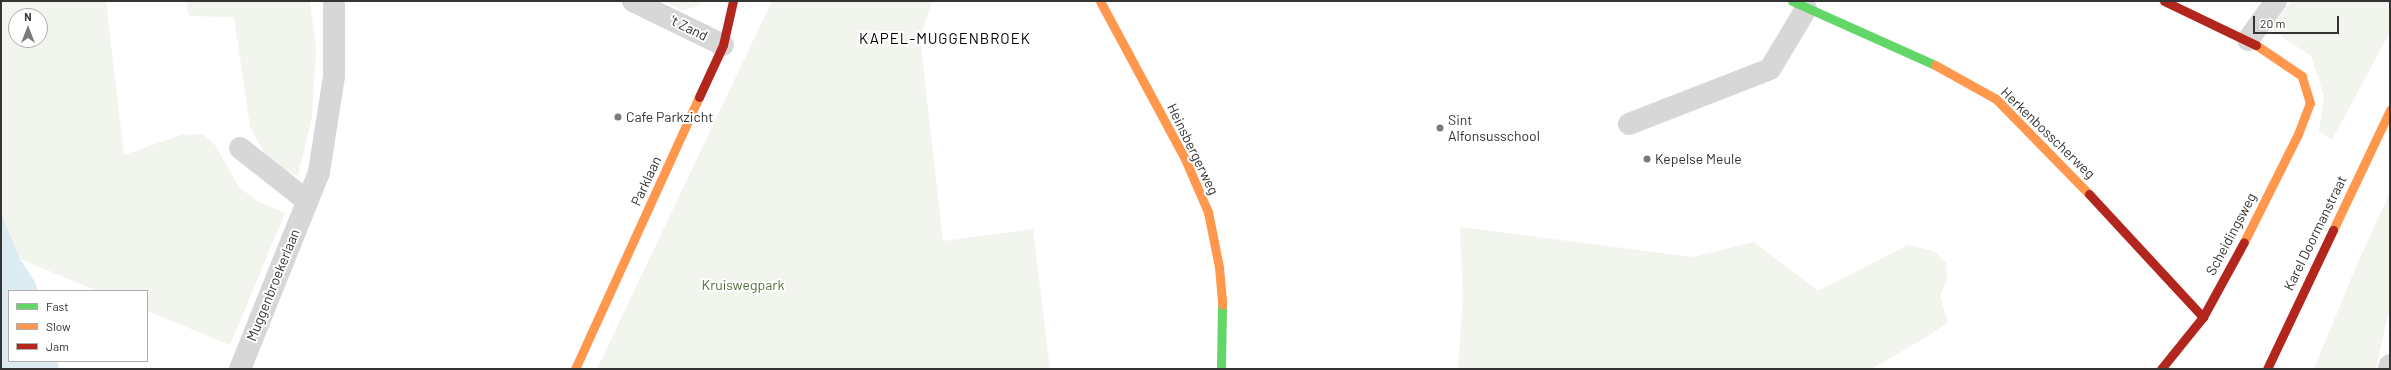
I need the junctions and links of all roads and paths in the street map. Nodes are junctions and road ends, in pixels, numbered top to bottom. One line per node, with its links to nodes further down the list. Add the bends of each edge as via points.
1 (334, 1): 13 (street, Muggenbroekerlaan, via 334,76 319,172)
2 (633, 1): 9 (street, 't Zand)
3 (733, 1): 9 (street, Parklaan)
4 (1100, 1): 18 (street, Heinsbergerweg, via 1186,159 1208,212 1219,267 1223,326)
5 (2164, 1): 8 (street)
6 (2276, 1): 8 (street)
7 (1799, 5): 11 (street, via 1770,69); 14 (street, Herkenbosscherweg, via 1946,70 1996,99 2080,184)
8 (2248, 40): 14 (street, Scheidingsweg, via 2302,76 2310,103 2288,154)
9 (723, 45): 17 (street, Parklaan)
10 (2390, 110): 20 (street, Karel Doormanstraat)
11 (1629, 124)
12 (240, 148): 13 (street)
13 (307, 201): 16 (street, Muggenbroekerlaan)
14 (2203, 317): 19 (street, Scheidingsweg)
15 (2390, 365): 21 (street)
16 (240, 369)
17 (575, 369)
18 (1221, 369)
19 (2161, 369)
20 (2267, 369)
21 (2389, 369)

